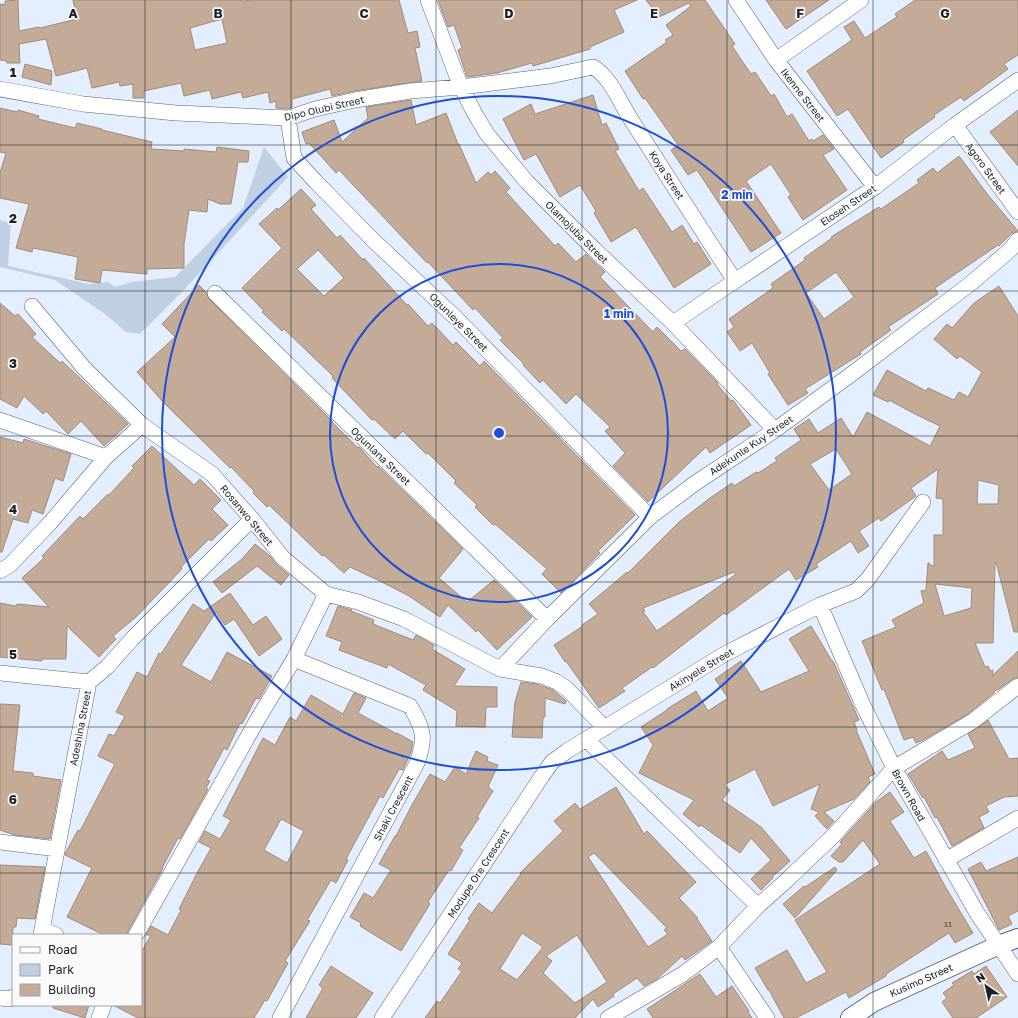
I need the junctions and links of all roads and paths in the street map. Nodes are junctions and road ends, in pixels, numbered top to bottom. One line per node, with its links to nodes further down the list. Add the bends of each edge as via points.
1 (428, 0): 7 (street, Olamojuba Street)
2 (736, 0): 4 (street, Ikenne Street)
3 (861, 0): 4 (street)
4 (776, 60): 11 (street, Ikenne Street)
5 (599, 70): 7 (street, Dipo Olubi Street, via 593,67 550,76); 14 (street, Koya Street)
6 (1018, 80): 10 (street, Eloseh Street)
7 (462, 87): 9 (street, Dipo Olubi Street, via 410,91 355,100); 17 (street, Olamojuba Street, via 474,114 487,134 527,182)
8 (0, 89): 9 (street, Dipo Olubi Street, via 83,104 137,110)
9 (288, 118): 23 (street, Ogunleye Street, via 294,158 298,163 456,318)
10 (955, 125): 11 (street, Eloseh Street); 12 (street, Agoro Street)
11 (875, 187): 14 (street, Eloseh Street)
12 (1018, 212)
13 (1018, 240): 20 (street, Adekunle Kuy Street, via 1005,255 970,284)
14 (735, 281): 17 (street, Eloseh Street)
15 (215, 293): 28 (street, Ogunlana Street)
16 (32, 306): 19 (street, Rosanwo Street, via 84,368)
17 (673, 323): 20 (street, Olamojuba Street)
18 (0, 420): 21 (street)
19 (142, 425): 21 (street); 24 (street, Rosanwo Street, via 212,474)
20 (775, 430): 23 (street, Adekunle Kuy Street)
21 (106, 457): 25 (street, via 50,523 10,565)
22 (923, 502): 27 (street, Akinyele Street, via 868,579 856,591)
23 (650, 517): 28 (street, Adekunle Kuy Street)
24 (252, 519): 26 (street, Rosanwo Street, via 283,558); 32 (street, Adeshina Street, via 107,667)
25 (0, 571)
26 (326, 594): 29 (street); 30 (street, Rosanwo Street, via 358,602 404,619)
27 (820, 605): 34 (street, Akinyele Street, via 723,655); 36 (street, Brown Road, via 862,703)
28 (547, 619): 30 (street, Adekunle Kuy Street)
29 (294, 659): 43 (street); 52 (street, Shaki Crescent, via 410,706 418,718 423,736 417,763)
30 (500, 669): 34 (street, Rosanwo Street, via 542,676 557,682)
31 (0, 673): 32 (street)
32 (89, 682): 39 (street, Adeshina Street)
33 (1018, 686): 36 (street, via 974,721)
34 (605, 728): 35 (street, Akinyele Street)
35 (586, 739): 41 (street); 53 (street, Modupe Ore Crescent, via 552,762)
36 (894, 768): 40 (street, Brown Road); 41 (street, via 834,835)
37 (1018, 818): 40 (street)
38 (0, 842): 39 (street)
39 (57, 849): 42 (street, Adeshina Street)
40 (946, 860): 45 (street, Brown Road)
41 (758, 906): 46 (street)
42 (42, 932)
43 (137, 934)
44 (1018, 938): 45 (street, Kusimo Street)
45 (999, 945): 47 (street, Brown Road); 56 (street, Kusimo Street, via 874,1002)
46 (718, 947): 54 (street, via 683,974); 55 (street)
47 (1018, 974)
48 (0, 998): 49 (street)
49 (12, 998)
50 (104, 1006): 51 (street)
51 (99, 1018)
52 (280, 1018)
53 (382, 1018)
54 (608, 1018)
55 (767, 1018)
56 (850, 1018)

